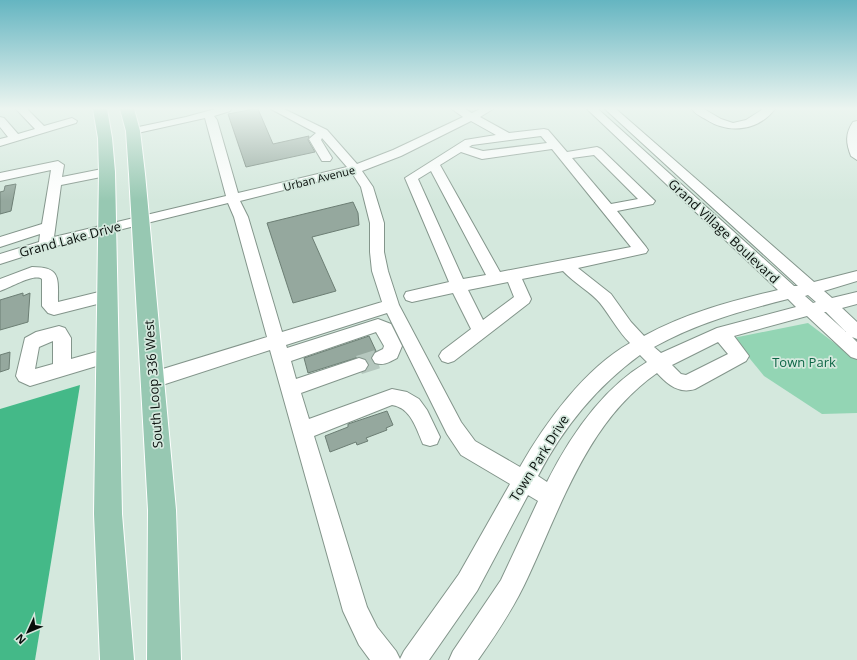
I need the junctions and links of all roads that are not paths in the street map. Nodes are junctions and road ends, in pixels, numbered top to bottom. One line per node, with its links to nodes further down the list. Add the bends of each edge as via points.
1 (10, 140): 13 (street)
2 (105, 140): 20 (main road)
3 (134, 140): 27 (main road, South Loop 336 West)
4 (218, 140): 25 (street)
5 (315, 140): 17 (street)
6 (330, 140): 19 (street)
7 (425, 140): 19 (street, Urban Avenue)
8 (486, 140): 14 (street, via 469,142)
9 (550, 140): 15 (street)
10 (626, 140): 24 (street, Grand Village Boulevard)
11 (646, 140): 23 (street, Grand Village Boulevard)
12 (852, 140): 16 (street)
13 (0, 143)
14 (460, 148): 15 (street, via 482,155); 18 (street)
15 (559, 151): 26 (street); 26 (street, via 597,151 648,201)
16 (857, 156)
17 (326, 158)
18 (433, 164): 36 (street); 38 (street, via 411,178)
19 (355, 169): 25 (street, Urban Avenue); 44 (street, via 370,196 377,223 380,271)
20 (107, 172): 22 (street); 29 (main road)
21 (0, 178): 22 (street, via 58,165)
22 (56, 182): 28 (street)
23 (701, 189): 24 (street); 39 (street, Grand Village Boulevard)
24 (683, 193): 40 (street, Grand Village Boulevard)
25 (233, 198): 27 (street, Urban Avenue); 51 (street)
26 (608, 209): 33 (street, via 640,250)
27 (140, 221): 29 (street, Grand Lake Drive); 59 (main road, South Loop 336 West)
28 (48, 227): 30 (street); 31 (street)
29 (106, 229): 31 (street, Grand Lake Drive); 41 (main road)
30 (0, 242)
31 (46, 244): 32 (street, Grand Lake Drive)
32 (0, 259)
33 (566, 265): 34 (street); 50 (street, via 578,278 605,298 625,327)
34 (513, 275): 36 (street); 47 (street, via 523,299)
35 (857, 276): 39 (street, Town Park Drive)
36 (496, 278): 38 (street)
37 (0, 285): 41 (street, via 32,272 43,272 50,278 50,306 54,309)
38 (458, 286): 42 (street); 47 (street)
39 (811, 288): 40 (street, Town Park Drive); 45 (street, Grand Village Boulevard)
40 (791, 292): 46 (street, Grand Village Boulevard); 50 (street, Town Park Drive, via 694,319)
41 (107, 296): 53 (main road)
42 (412, 296)
43 (857, 298): 45 (street)
44 (391, 305): 51 (street); 63 (street, via 454,428 468,448)
45 (830, 306): 46 (street); 48 (street, Grand Village Boulevard)
46 (811, 310): 49 (street); 52 (street, Grand Village Boulevard)
47 (480, 331): 54 (street)
48 (857, 332)
49 (722, 334): 56 (street); 56 (street, via 740,356 688,383 674,379)
50 (642, 345): 56 (street); 63 (street, Town Park Drive, via 597,378 572,405 550,435)
51 (279, 349): 55 (street, via 378,325 385,329 393,346 391,353); 59 (street); 60 (street)
52 (857, 352)
53 (107, 356): 58 (street); 65 (main road, via 108,514)
54 (448, 356)
55 (381, 358)
56 (659, 364): 64 (street, via 638,377 610,404)
57 (359, 365): 60 (street)
58 (62, 369)
59 (152, 380): 66 (main road, South Loop 336 West, via 162,510)
60 (290, 389): 61 (street)
61 (302, 431): 62 (street, via 392,397 408,400 415,406); 67 (street, via 356,611 368,636)
62 (430, 437)
63 (524, 480): 64 (street); 68 (street, Town Park Drive, via 475,571 444,620)
64 (551, 496): 69 (street, via 515,578 482,634)
65 (117, 660)
66 (164, 660)
67 (387, 660)
68 (413, 660)
69 (462, 660)

